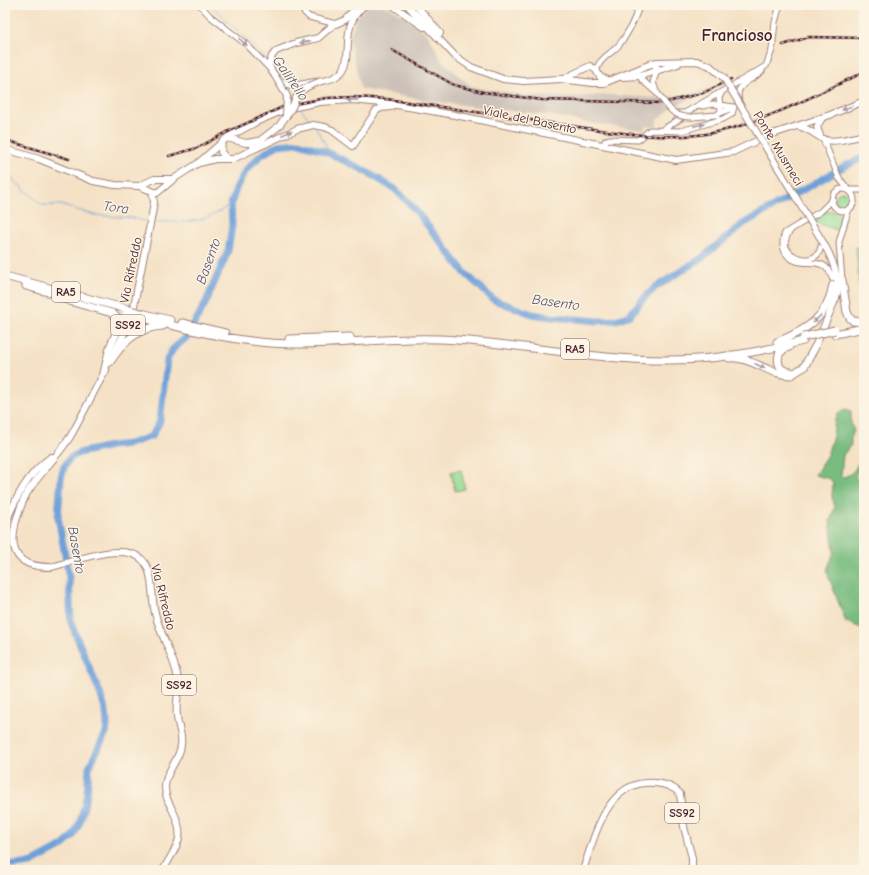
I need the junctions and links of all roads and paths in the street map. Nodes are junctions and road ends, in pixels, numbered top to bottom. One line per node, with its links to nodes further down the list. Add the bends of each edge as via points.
1 (200, 5): 17 (street, one-way to 17)
2 (297, 5): 10 (street, via 309,17)
3 (365, 5): 24 (main road, via 350,26 347,37 347,62 342,73 332,80)
4 (392, 5): 13 (main road, via 420,23 448,55)
5 (407, 5): 13 (main road, via 450,52)
6 (416, 5): 13 (main road)
7 (640, 5): 11 (street, via 627,34)
8 (780, 5): 14 (street, via 772,50)
9 (356, 8): 10 (main road, via 345,20)
10 (336, 24): 17 (main road, one-way to 17, via 318,38 282,48 272,56 269,65)
11 (603, 59): 15 (street); 19 (street, via 598,65)
12 (648, 64): 16 (main road, via 697,61); 18 (street, via 656,65); 21 (street, via 640,71); 22 (main road)
13 (469, 65): 23 (main road, via 511,80)
14 (766, 66): 26 (street); 31 (street, via 740,87 737,94)
15 (585, 67): 19 (main road, via 592,67); 23 (main road, via 575,75); 25 (main road, via 581,75)
16 (710, 67): 18 (main road, via 683,64); 31 (main road, Ponte Musmeci, bridge, via 724,78); 76 (main road, Ponte Musmeci, bridge, via 722,81)
17 (271, 70): 20 (main road)
18 (658, 70): 21 (main road); 28 (street, via 652,84)
19 (597, 72): 22 (main road, via 602,79); 25 (main road, via 596,80)
20 (276, 76): 24 (main road, bridge, via 292,85); 41 (main road, bridge, via 286,96 287,108)
21 (640, 76): 22 (main road); 28 (street)
22 (617, 78): 25 (main road, via 604,83)
23 (561, 79): 25 (main road)
24 (319, 82): 41 (main road, bridge, via 299,92)
25 (588, 82)
26 (724, 89): 27 (street); 32 (street, via 720,95)
27 (718, 93): 34 (street); 38 (street, bridge, via 683,114)
28 (658, 94): 38 (street, bridge)
29 (371, 101): 35 (main road, Viale del Basento); 37 (main road, via 378,105); 48 (main road, Viale del Basento, one-way to 48, via 340,100 311,103 256,122)
30 (864, 101): 40 (main road, Viale del Basento, one-way to 40)
31 (739, 102): 76 (main road, Ponte Musmeci, bridge)
32 (722, 104): 33 (street); 36 (street); 39 (street)
33 (714, 105): 34 (street); 39 (street, via 719,108)
34 (702, 106): 42 (street)
35 (405, 107): 37 (main road); 52 (main road, Viale del Basento)
36 (734, 108): 39 (street); 44 (street, one-way to 36, via 726,118 732,114)
37 (378, 109): 54 (main road, one-way to 37, via 312,125 326,127 353,146)
38 (672, 111): 39 (street, bridge, via 681,117)
39 (719, 114)
40 (822, 118): 43 (main road, Viale del Basento); 47 (main road, via 817,126)
41 (284, 119): 49 (main road)
42 (679, 120): 44 (street, via 679,126); 45 (street)
43 (796, 126): 47 (main road); 52 (main road, Viale del Basento, via 733,152 688,159 667,159)
44 (687, 128): 45 (street, via 671,132)
45 (661, 130): 52 (street, via 649,130 636,141 609,139)
46 (864, 135): 50 (main road)
47 (821, 137): 50 (main road); 55 (street)
48 (227, 138): 49 (main road, via 246,143); 51 (main road, Viale del Basento)
49 (261, 140): 54 (main road)
50 (836, 140): 55 (street)
51 (222, 142): 56 (main road, via 221,152); 57 (main road, Viale del Basento)
52 (604, 145)
53 (5, 149): 62 (main road, via 39,159 93,181)
54 (247, 151): 56 (main road, Viale del Basento, via 233,159)
55 (828, 153): 59 (street)
56 (226, 158): 57 (main road, Viale del Basento)
57 (197, 164): 58 (main road, Viale del Basento)
58 (175, 178): 60 (main road); 64 (main road)
59 (839, 178): 63 (street); 65 (street)
60 (160, 180): 61 (main road); 64 (main road, via 163,184)
61 (151, 181): 62 (main road); 66 (main road)
62 (139, 186): 66 (main road)
63 (849, 189): 65 (street); 67 (street); 69 (street)
64 (161, 190): 66 (main road); 70 (main road, SS92)
65 (838, 190): 68 (street)
66 (151, 191): 70 (main road, SS92)
67 (864, 191): 69 (street)
68 (833, 199): 72 (street, via 832,204); 73 (street)
69 (854, 200): 71 (street)
70 (154, 202): 92 (main road, Via Rifreddo / SS92, via 130,319)
71 (849, 208): 72 (street, via 845,211); 74 (street)
72 (837, 210): 73 (street); 74 (street)
73 (821, 211): 75 (street)
74 (845, 223): 79 (street, via 839,242)
75 (793, 228): 76 (street, via 786,240 789,252 801,258 814,256); 79 (street, via 785,233 783,239 783,248 788,256 798,261 821,264)
76 (822, 245): 79 (main road, via 834,269)
77 (5, 276): 81 (highway, RA5, bridge)
78 (5, 280): 80 (highway, RA5)
79 (836, 281): 82 (highway, RA5, via 848,316 853,321); 88 (highway, RA5, one-way to 88, via 830,300 818,318 800,332); 90 (main road, via 831,309)
80 (52, 293): 81 (highway, RA5, bridge); 94 (highway, via 116,316 118,326)
81 (140, 315): 83 (highway, RA5)
82 (864, 322): 85 (highway, RA5)
83 (175, 324): 87 (highway, RA5, via 212,333 301,341); 92 (highway, via 156,326 136,334 121,346)
84 (864, 328): 85 (highway, RA5)
85 (835, 332): 86 (highway, RA5, bridge)
86 (804, 339): 88 (highway, RA5); 89 (highway, RA5)
87 (346, 340): 88 (highway, RA5, via 389,336 463,337 622,354 666,356 736,351); 91 (highway, RA5, via 439,339 621,357 669,360)
88 (777, 342)
89 (795, 344): 91 (highway, RA5); 93 (highway, RA5, via 779,354 778,365 789,372)
90 (815, 347): 93 (highway, via 804,367)
91 (708, 358): 93 (highway, RA5, one-way to 93, via 745,359 780,374 791,375)
92 (110, 362): 94 (main road, SS92)
93 (798, 372)
94 (104, 373): 95 (main road, Via Rifreddo / SS92, via 75,427)
95 (54, 456): 96 (main road, via 41,464 25,483); 97 (main road, Via Rifreddo / SS92, via 24,500 18,514 13,541 16,554 25,562 51,568 119,551 131,553 143,560 148,568 159,630 176,670 179,685 176,715 182,744 167,774 165,788 168,801 179,823 180,833)
96 (5, 524)
97 (163, 870)
98 (583, 870): 99 (main road, SS92, via 605,812 624,791 639,784 650,783 670,787 681,797)
99 (692, 870)

